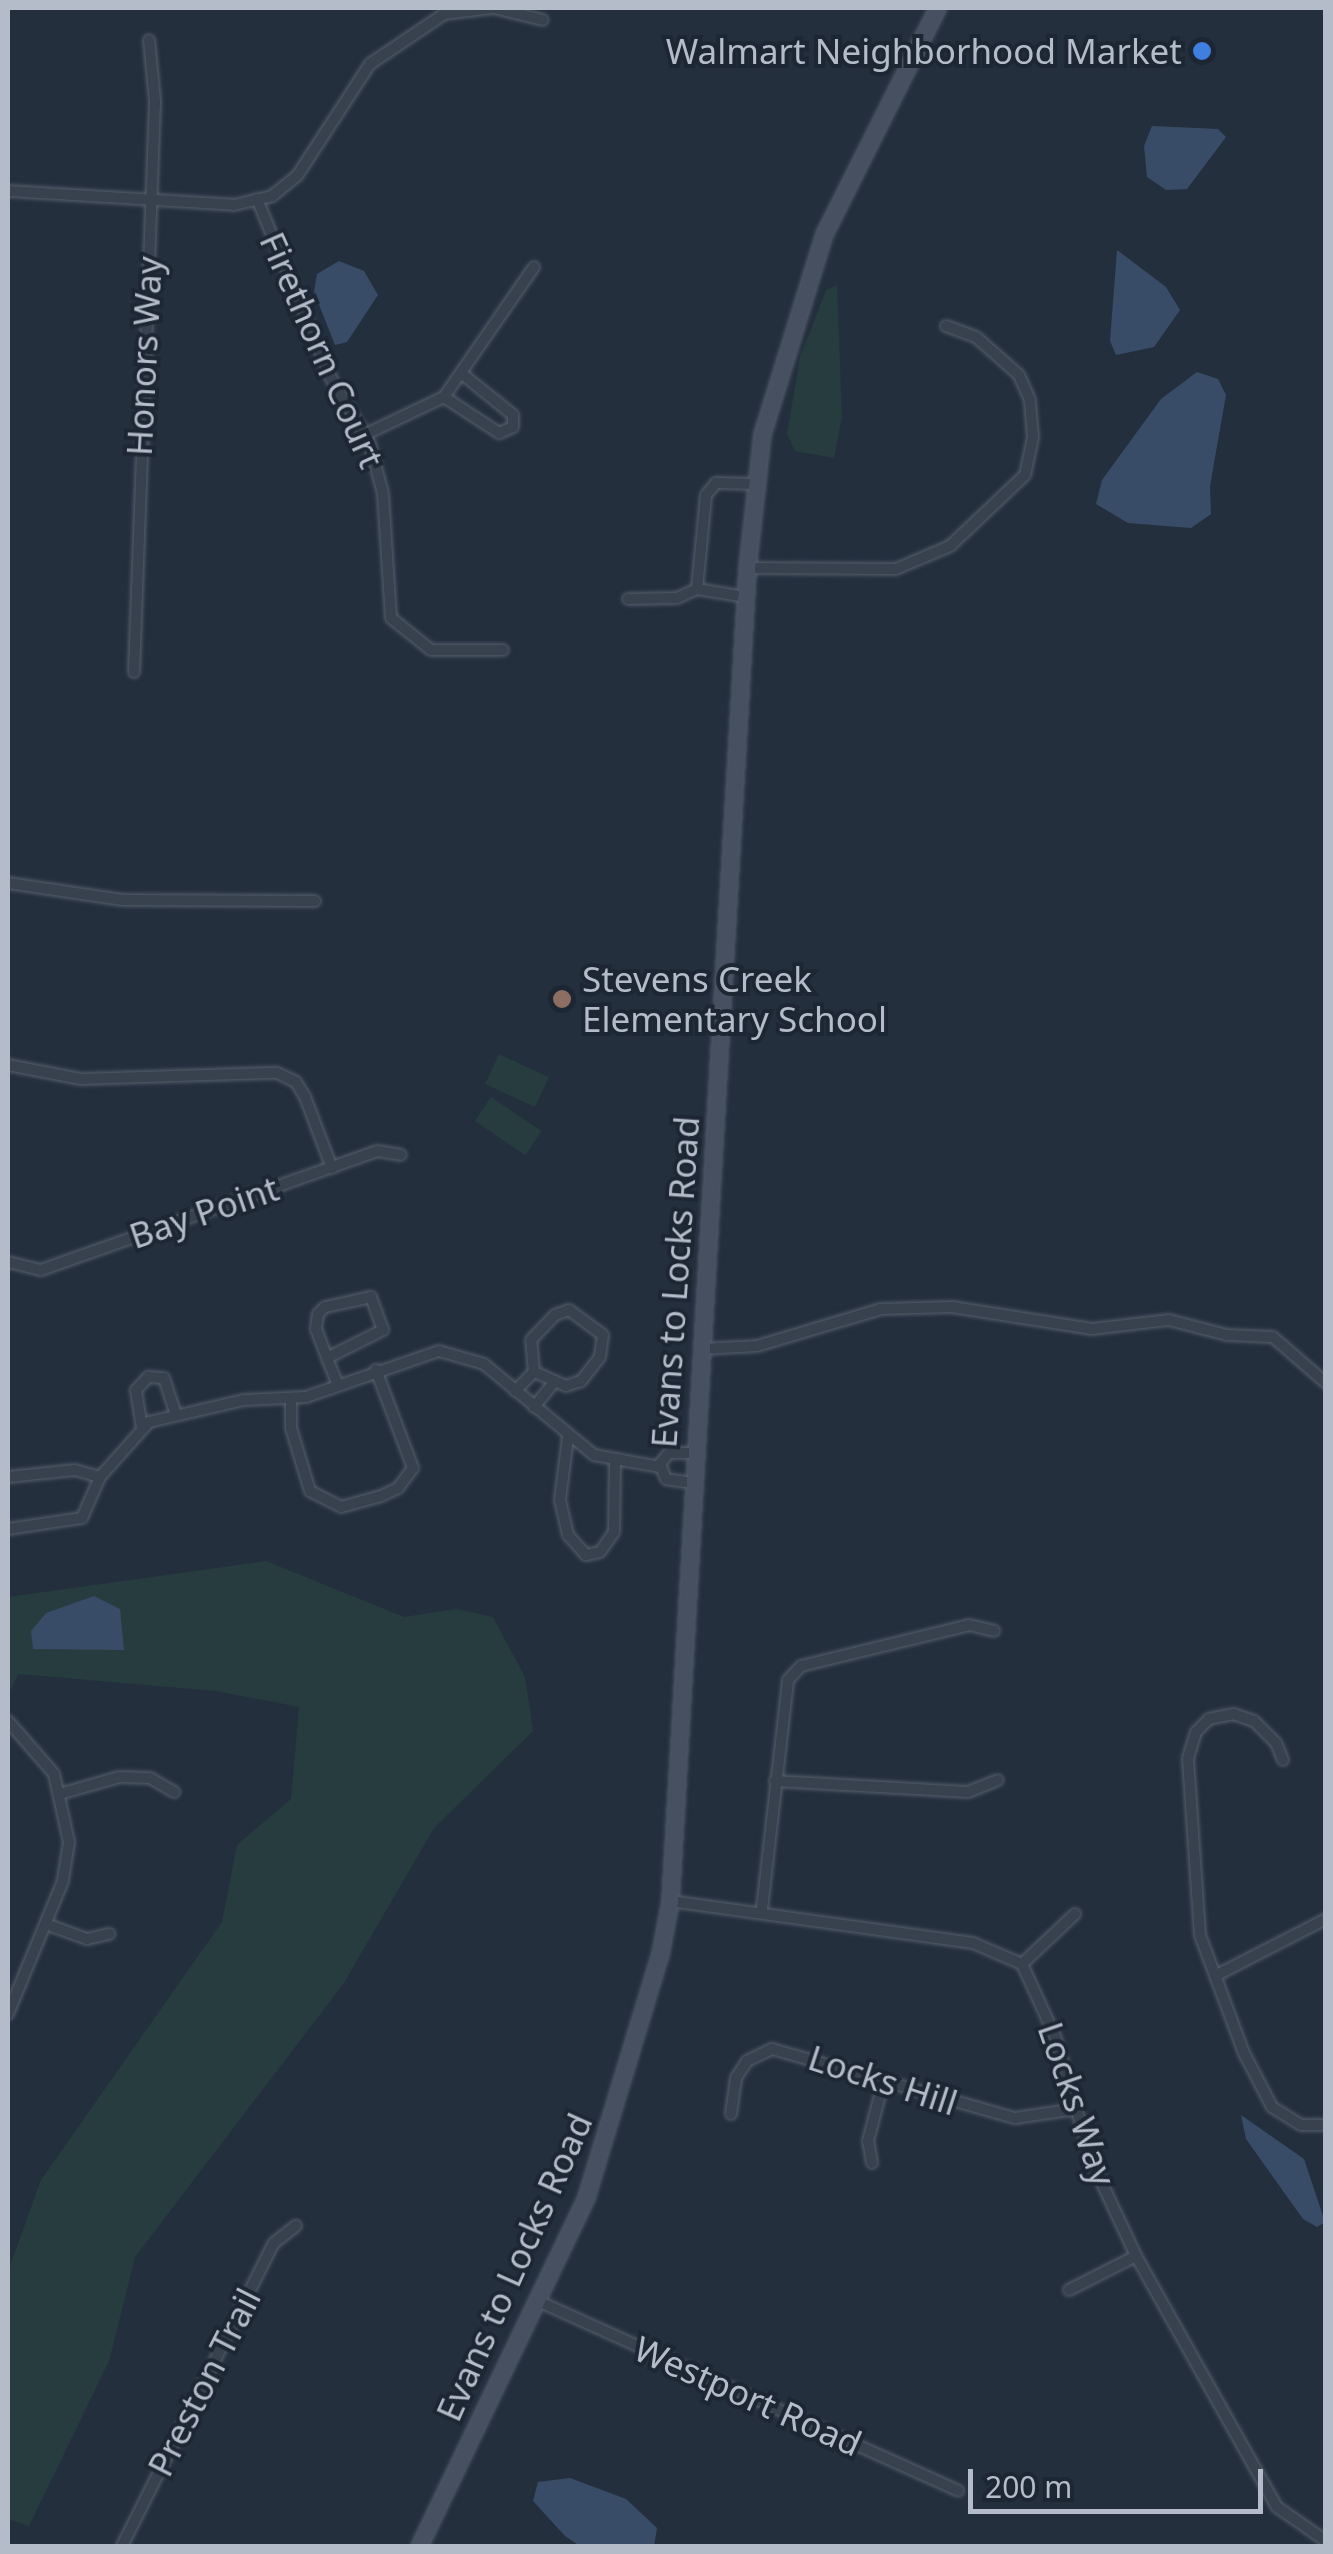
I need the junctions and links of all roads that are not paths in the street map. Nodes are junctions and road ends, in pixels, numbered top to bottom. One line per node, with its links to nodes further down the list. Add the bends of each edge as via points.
1 (494, 8): 3 (street); 7 (street, via 444,14 370,64 296,176)
2 (936, 8): 13 (street, Evans to Locks Road, via 824,234 788,335)
3 (543, 20)
4 (149, 40): 6 (street, Honors Way, via 155,101)
5 (8, 191): 6 (street)
6 (151, 200): 7 (street); 19 (street, Honors Way)
7 (256, 200): 12 (street, Firethorn Court, via 331,378)
8 (534, 266): 10 (street)
9 (946, 326): 14 (street, via 976,337 1019,375 1030,400 1033,437 1025,475 950,546 896,569)
10 (462, 373): 11 (street); 11 (street, via 513,415 513,427 499,432)
11 (444, 397): 12 (street)
12 (364, 435): 18 (street, Firethorn Court, via 384,494 391,618 431,650)
13 (756, 484): 14 (street, Evans to Locks Road); 15 (street, via 716,483 706,495)
14 (748, 568): 16 (street, Evans to Locks Road)
15 (697, 590): 16 (street); 17 (street, via 677,598)
16 (746, 596): 26 (street, Evans to Locks Road)
17 (628, 598)
18 (502, 650)
19 (134, 672)
20 (8, 883): 21 (street, via 123,900)
21 (314, 901)
22 (8, 1065): 24 (street, via 82,1079 277,1073 296,1082 305,1097)
23 (401, 1156): 24 (street, Bay Point, via 376,1151)
24 (332, 1168): 25 (street, Bay Point, via 41,1270)
25 (8, 1262)
26 (702, 1350): 31 (street, via 757,1346 880,1310 952,1308 1092,1328 1169,1320 1227,1336 1273,1337); 39 (street, Evans to Locks Road)
27 (328, 1358): 27 (street, via 318,1314 324,1306 371,1297 383,1330); 32 (street)
28 (376, 1370): 32 (street); 33 (street, via 439,1350 466,1354); 34 (street, via 413,1468 398,1488 381,1496 341,1507 310,1491 290,1428)
29 (534, 1372): 30 (street); 30 (street, via 532,1340 569,1310 596,1327 604,1345 581,1381); 33 (street)
30 (554, 1381): 35 (street)
31 (1326, 1384)
32 (338, 1385): 34 (street)
33 (516, 1392): 35 (street)
34 (291, 1399): 36 (street, via 244,1400)
35 (534, 1407): 38 (street)
36 (176, 1414): 37 (street); 37 (street, via 164,1378 148,1377 136,1390)
37 (142, 1428): 43 (street)
38 (568, 1437): 40 (street); 40 (street, via 560,1500 568,1534 586,1555 600,1552 614,1532)
39 (695, 1452): 41 (street, via 669,1453); 44 (street, Evans to Locks Road)
40 (615, 1463): 41 (street)
41 (660, 1467): 44 (street, via 666,1479)
42 (8, 1477): 43 (street, via 75,1470)
43 (100, 1477): 45 (street, via 82,1518)
44 (693, 1483): 53 (street, Evans to Locks Road)
45 (8, 1530)
46 (994, 1631): 50 (street, via 969,1625 801,1666 782,1698)
47 (8, 1721): 52 (street, via 36,1748)
48 (1283, 1760): 60 (street, via 1254,1721 1234,1714 1209,1719 1196,1732 1188,1759 1198,1908)
49 (998, 1780): 50 (street, via 968,1792)
50 (776, 1782): 54 (street)
51 (174, 1792): 52 (street, via 150,1778 119,1777)
52 (62, 1793): 57 (street, via 67,1864)
53 (670, 1900): 54 (street); 70 (street, Evans to Locks Road, via 609,2136)
54 (762, 1910): 59 (street, via 972,1943)
55 (1075, 1914): 59 (street)
56 (1326, 1920): 60 (street)
57 (46, 1924): 58 (street, via 87,1938); 61 (street)
58 (109, 1934)
59 (1022, 1964): 63 (street, Locks Way)
60 (1215, 1976): 65 (street, via 1272,2107 1301,2125)
61 (8, 2014)
62 (884, 2080): 63 (street, Locks Hill, via 1014,2118); 64 (street, Locks Hill, via 772,2049 747,2061 736,2078); 66 (street, via 868,2141)
63 (1076, 2108): 68 (street, Locks Way, via 1092,2162)
64 (731, 2114)
65 (1326, 2125)
66 (872, 2163)
67 (296, 2226): 73 (street, Preston Trail, via 274,2243)
68 (1136, 2256): 69 (street); 72 (street, Locks Way, via 1277,2507)
69 (1069, 2290)
70 (538, 2301): 71 (street, Westport Road); 74 (street, Evans to Locks Road)
71 (958, 2492)
72 (1326, 2541)
73 (122, 2546)
74 (419, 2546)

